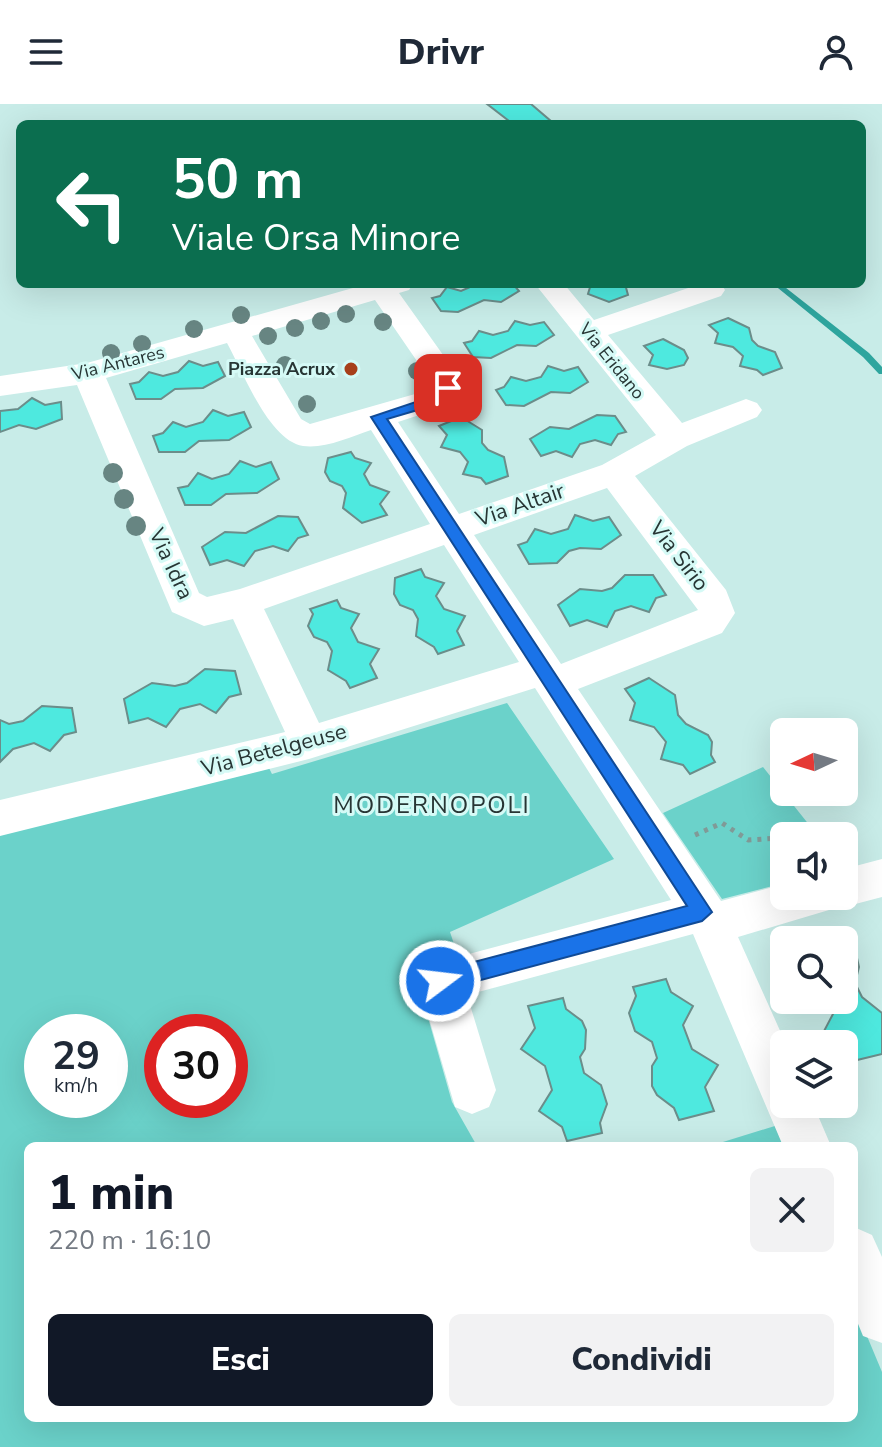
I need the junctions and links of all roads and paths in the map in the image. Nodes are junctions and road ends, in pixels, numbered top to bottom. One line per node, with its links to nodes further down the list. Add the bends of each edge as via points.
1 (387, 288): 5 (street)
2 (392, 288): 10 (street, via 448,388 436,400)
3 (552, 288): 6 (street, Via Eridano)
4 (711, 290): 6 (street)
5 (235, 331): 7 (street, Via Antares); 10 (street, via 298,434 320,435)
6 (588, 332): 11 (street, Via Eridano)
7 (88, 373): 8 (street, Via Antares); 14 (street, Via Idra, via 185,602 204,612)
8 (0, 386)
9 (746, 410): 11 (street, Via Altair)
10 (378, 417): 13 (street)
11 (676, 438): 12 (street, Via Altair)
12 (614, 473): 13 (street, Via Altair); 15 (street, Via Sirio, via 713,600 717,613 709,623)
13 (452, 528): 14 (street, Via Altair); 15 (street)
14 (243, 602): 16 (street)
15 (548, 676): 16 (street, Via Betelgeuse); 19 (street)
16 (309, 743): 17 (street, Via Betelgeuse)
17 (0, 818)
18 (770, 840): 19 (path, via 745,841 722,823)
19 (662, 849): 23 (street)
20 (882, 878): 21 (street)
21 (858, 884)
22 (770, 905): 23 (street)
23 (706, 918): 24 (street); 25 (street, via 440,981)
24 (770, 1062)
25 (472, 1090)
26 (795, 1118): 27 (street)
27 (805, 1142)
28 (858, 1262): 29 (street)
29 (882, 1317)

